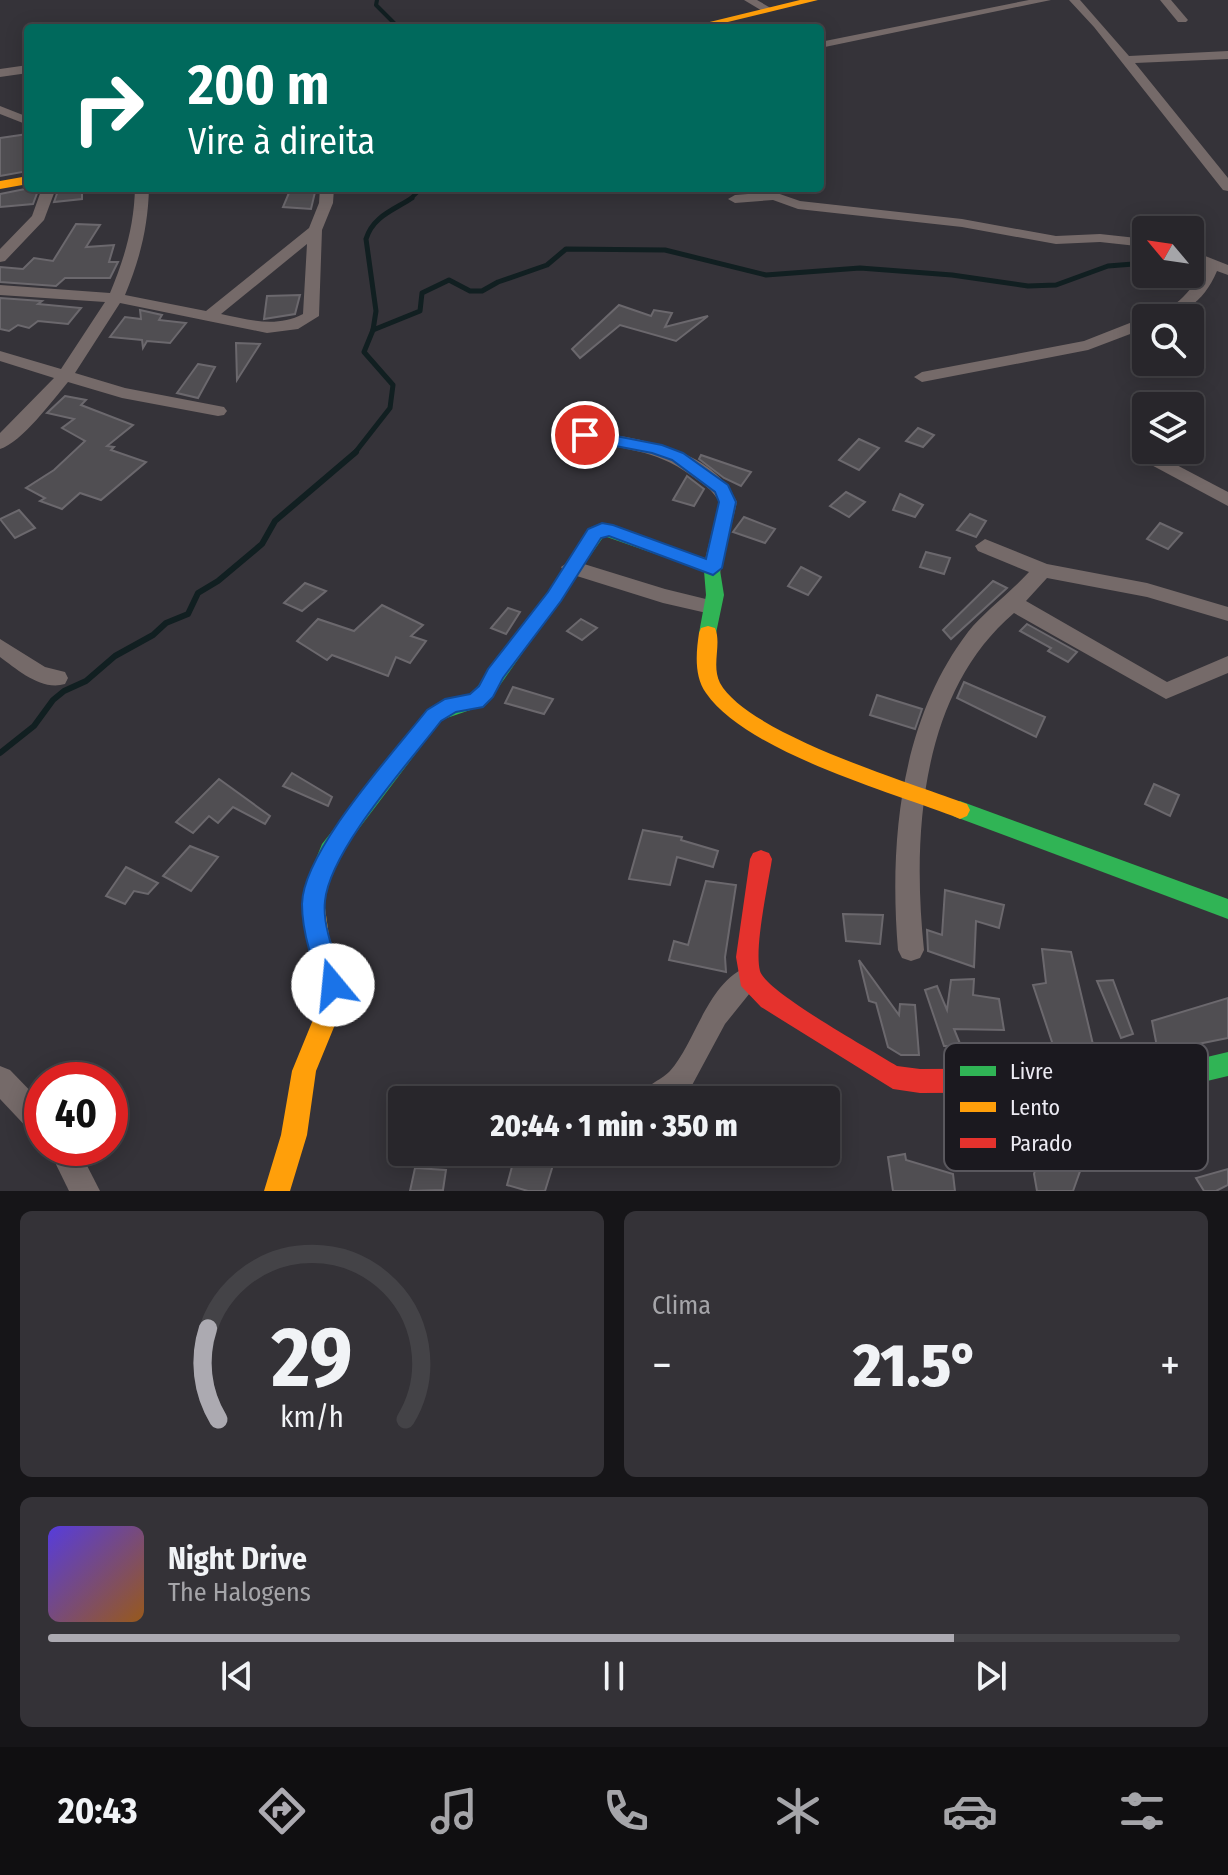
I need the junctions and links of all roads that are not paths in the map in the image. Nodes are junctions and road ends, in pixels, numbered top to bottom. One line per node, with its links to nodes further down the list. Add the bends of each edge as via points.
1 (749, 0): 6 (street)
2 (813, 0): 6 (street)
3 (1046, 0): 9 (street)
4 (1074, 0): 11 (street)
5 (1165, 0): 7 (street)
6 (768, 10): 8 (street)
7 (1182, 20)
8 (707, 24)
9 (824, 44)
10 (1228, 55): 11 (street)
11 (1126, 60): 18 (street)
12 (24, 69): 13 (street)
13 (1, 70)
14 (0, 110): 15 (street)
15 (24, 119)
16 (24, 181): 17 (street)
17 (0, 185)
18 (1228, 187)
19 (48, 192): 25 (street, via 39,217)
20 (142, 192): 28 (street, via 141,233)
21 (327, 192): 23 (street)
22 (735, 199): 24 (street, via 774,196 798,205 962,223 1056,240)
23 (315, 230): 30 (street); 30 (street, via 311,316 292,326 267,328)
24 (1132, 241)
25 (0, 258)
26 (1220, 266): 29 (street)
27 (0, 290): 28 (street)
28 (118, 298): 30 (street); 33 (street)
29 (1190, 304)
30 (208, 317)
31 (1132, 328): 34 (street, via 1088,345)
32 (0, 356): 33 (street)
33 (63, 375): 35 (street, via 122,393); 37 (street)
34 (922, 377)
35 (218, 411)
36 (585, 435): 42 (street, via 656,448 722,489 728,502)
37 (0, 443)
38 (1163, 464): 39 (street)
39 (1228, 500)
40 (985, 546): 43 (street)
41 (571, 567): 42 (street, via 602,529); 45 (street); 63 (street, via 486,691 476,701 434,715 330,850 313,901 333,985 329,1010 304,1071 294,1135)
42 (713, 568): 45 (street, via 716,590)
43 (1043, 570): 44 (street); 46 (street, via 1147,590)
44 (1013, 603): 48 (street, via 1166,691); 50 (street, via 971,643 919,758)
45 (711, 607): 50 (street, via 709,681 722,702 795,745)
46 (1228, 614)
47 (0, 647): 49 (street, via 38,673)
48 (1228, 664)
49 (57, 678)
50 (912, 791): 52 (street); 53 (street, via 905,902)
51 (761, 859): 54 (street, via 747,957)
52 (1228, 909)
53 (911, 950)
54 (749, 978): 58 (street, via 769,999 893,1077); 59 (street, via 716,1015)
55 (1228, 1064): 56 (street)
56 (1208, 1069)
57 (0, 1079): 60 (street)
58 (944, 1081)
59 (672, 1086)
60 (24, 1104)
61 (73, 1166): 62 (street)
62 (85, 1191)
63 (277, 1191)

